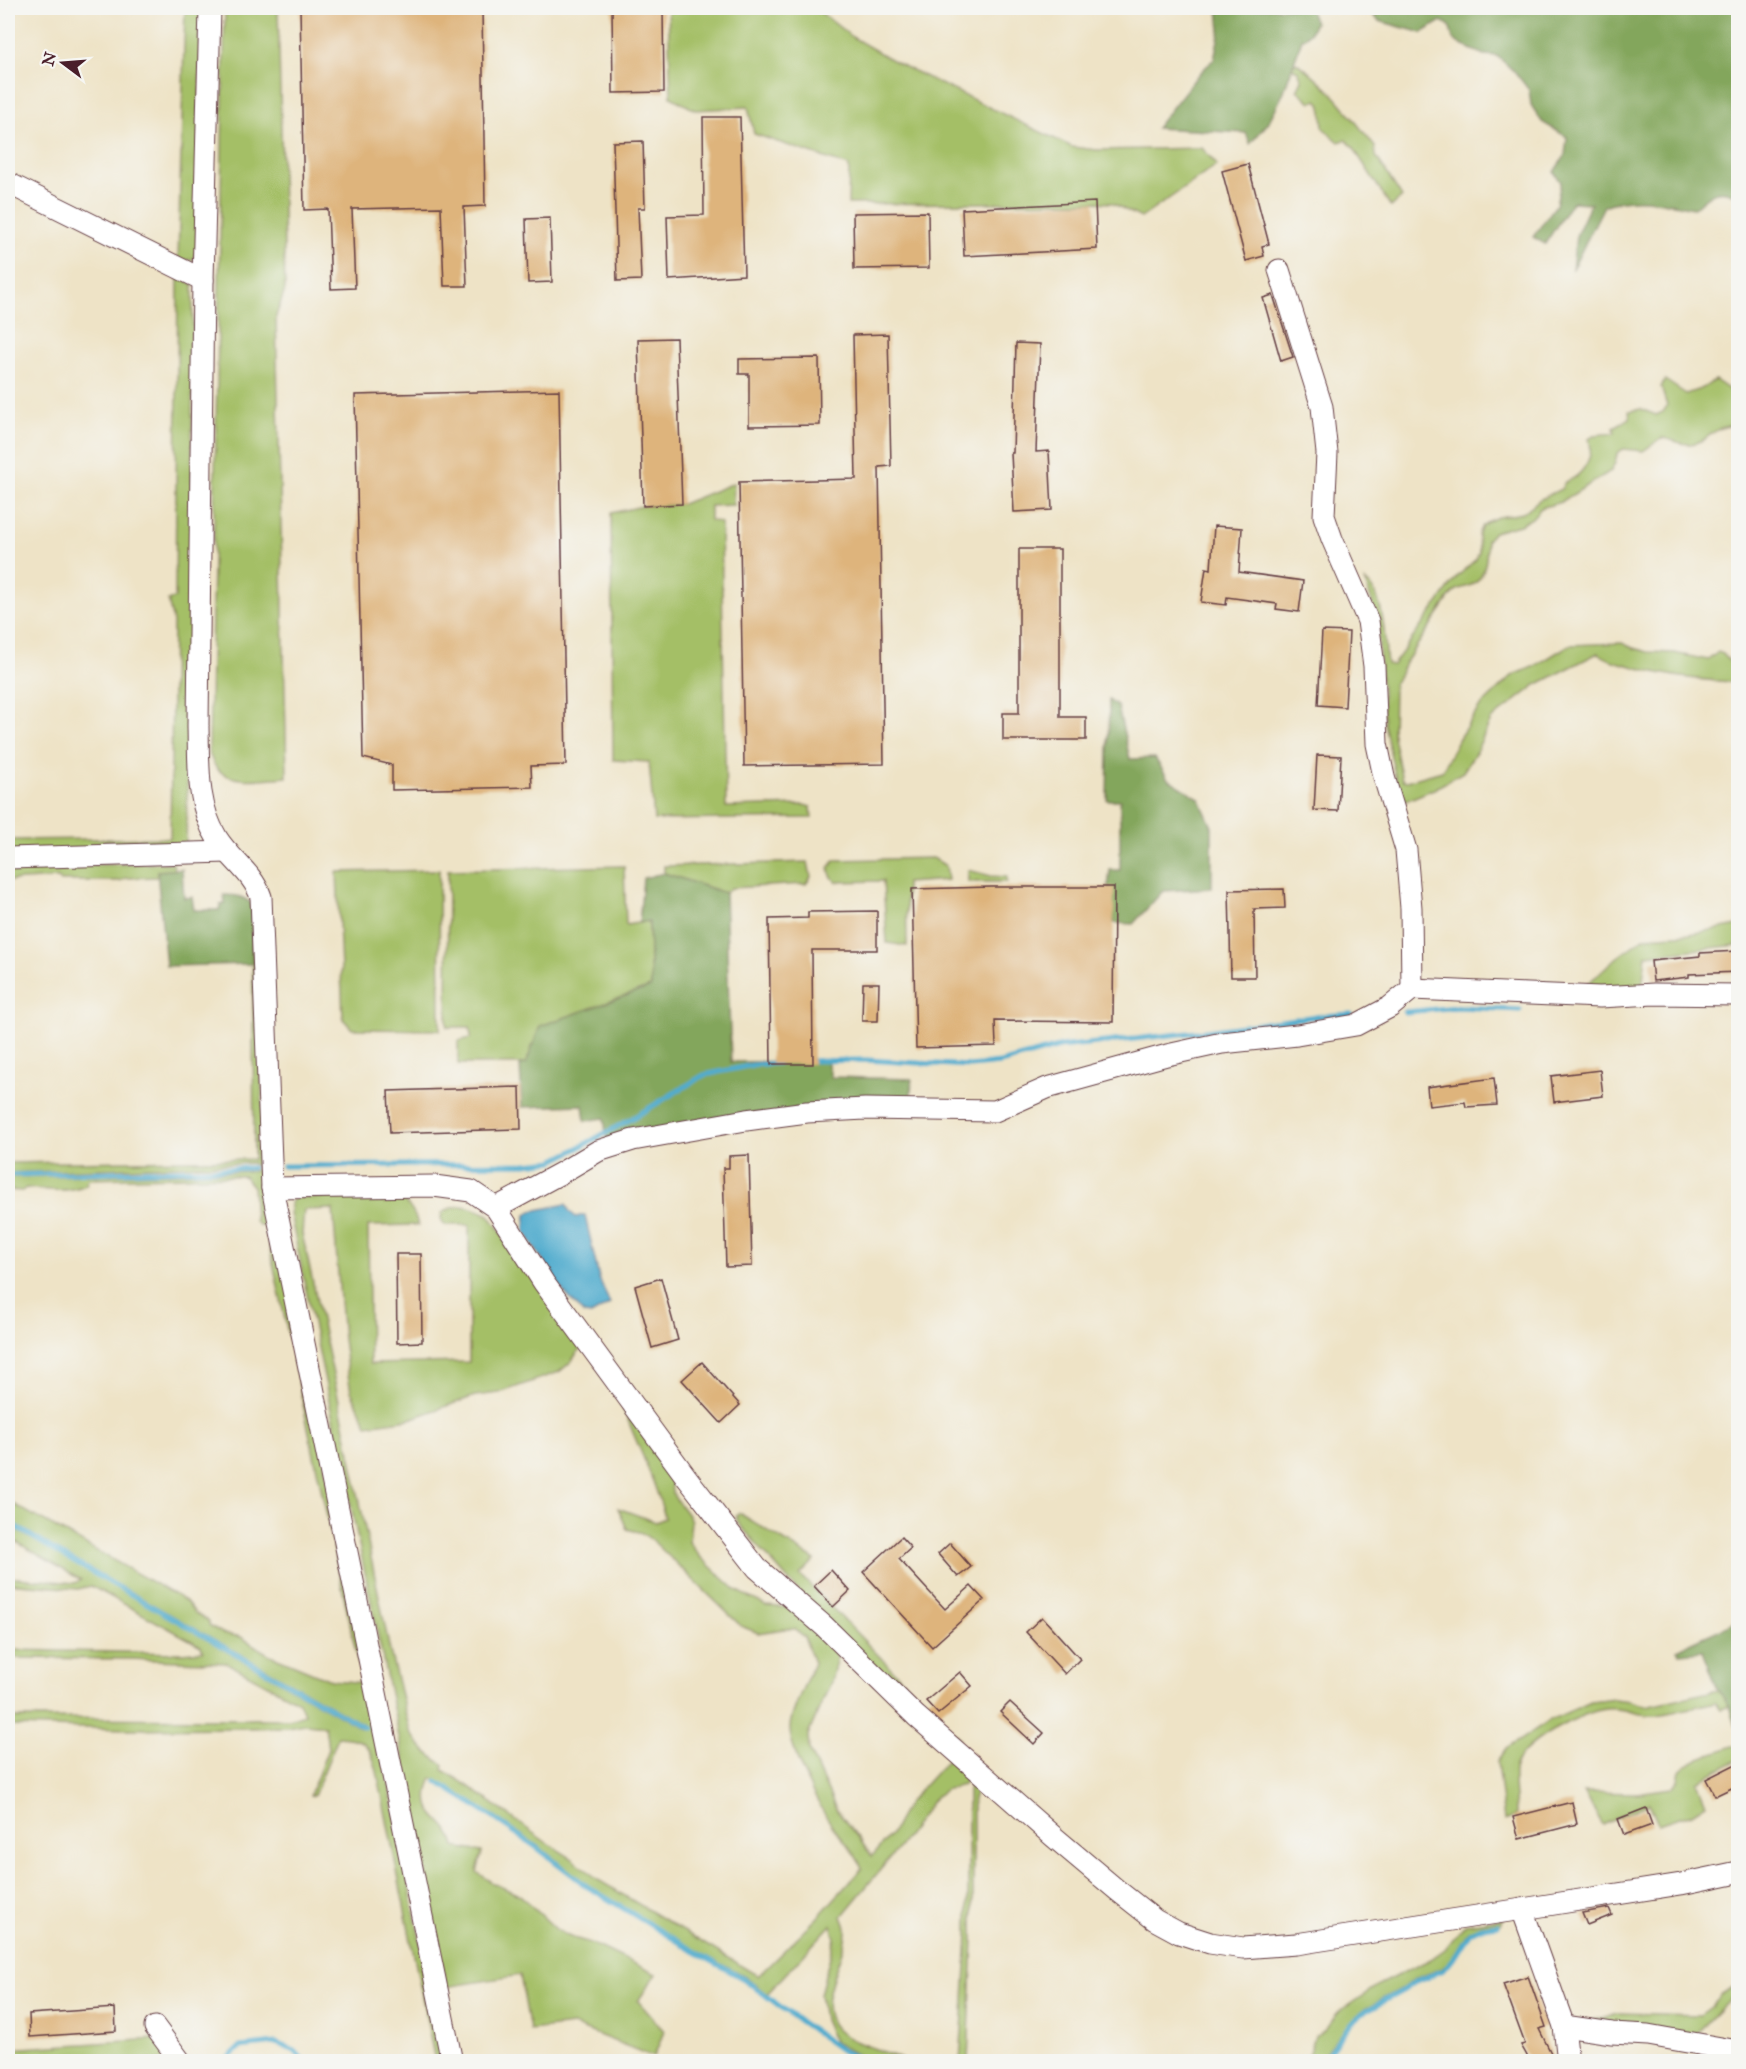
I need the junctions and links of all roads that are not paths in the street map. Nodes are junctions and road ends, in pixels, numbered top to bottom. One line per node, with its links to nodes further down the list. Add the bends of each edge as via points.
1 (210, 8): 4 (street)
2 (8, 183): 4 (street)
3 (1279, 270): 7 (street, via 1322,407 1326,453 1324,516 1368,621 1377,744 1406,850)
4 (203, 280): 5 (street, via 199,778 206,816)
5 (228, 852): 6 (street); 9 (street, via 257,885 261,897)
6 (8, 858)
7 (1412, 989): 8 (street, via 1600,997); 10 (street, via 1356,1025 1222,1043 1167,1055 1047,1088 994,1112 865,1109 807,1112 633,1140 598,1151)
8 (1738, 995)
9 (272, 1188): 10 (street, via 434,1186 471,1191); 17 (street)
10 (496, 1208): 12 (street, via 544,1283 757,1568 956,1752 1155,1920 1210,1943 1243,1948 1296,1944)
11 (1738, 1872): 12 (street)
12 (1522, 1910): 13 (street)
13 (1564, 2026): 15 (street, via 1648,2035); 18 (street)
14 (155, 2027): 16 (street)
15 (1738, 2051)
16 (181, 2061)
17 (452, 2061)
18 (1568, 2061)

